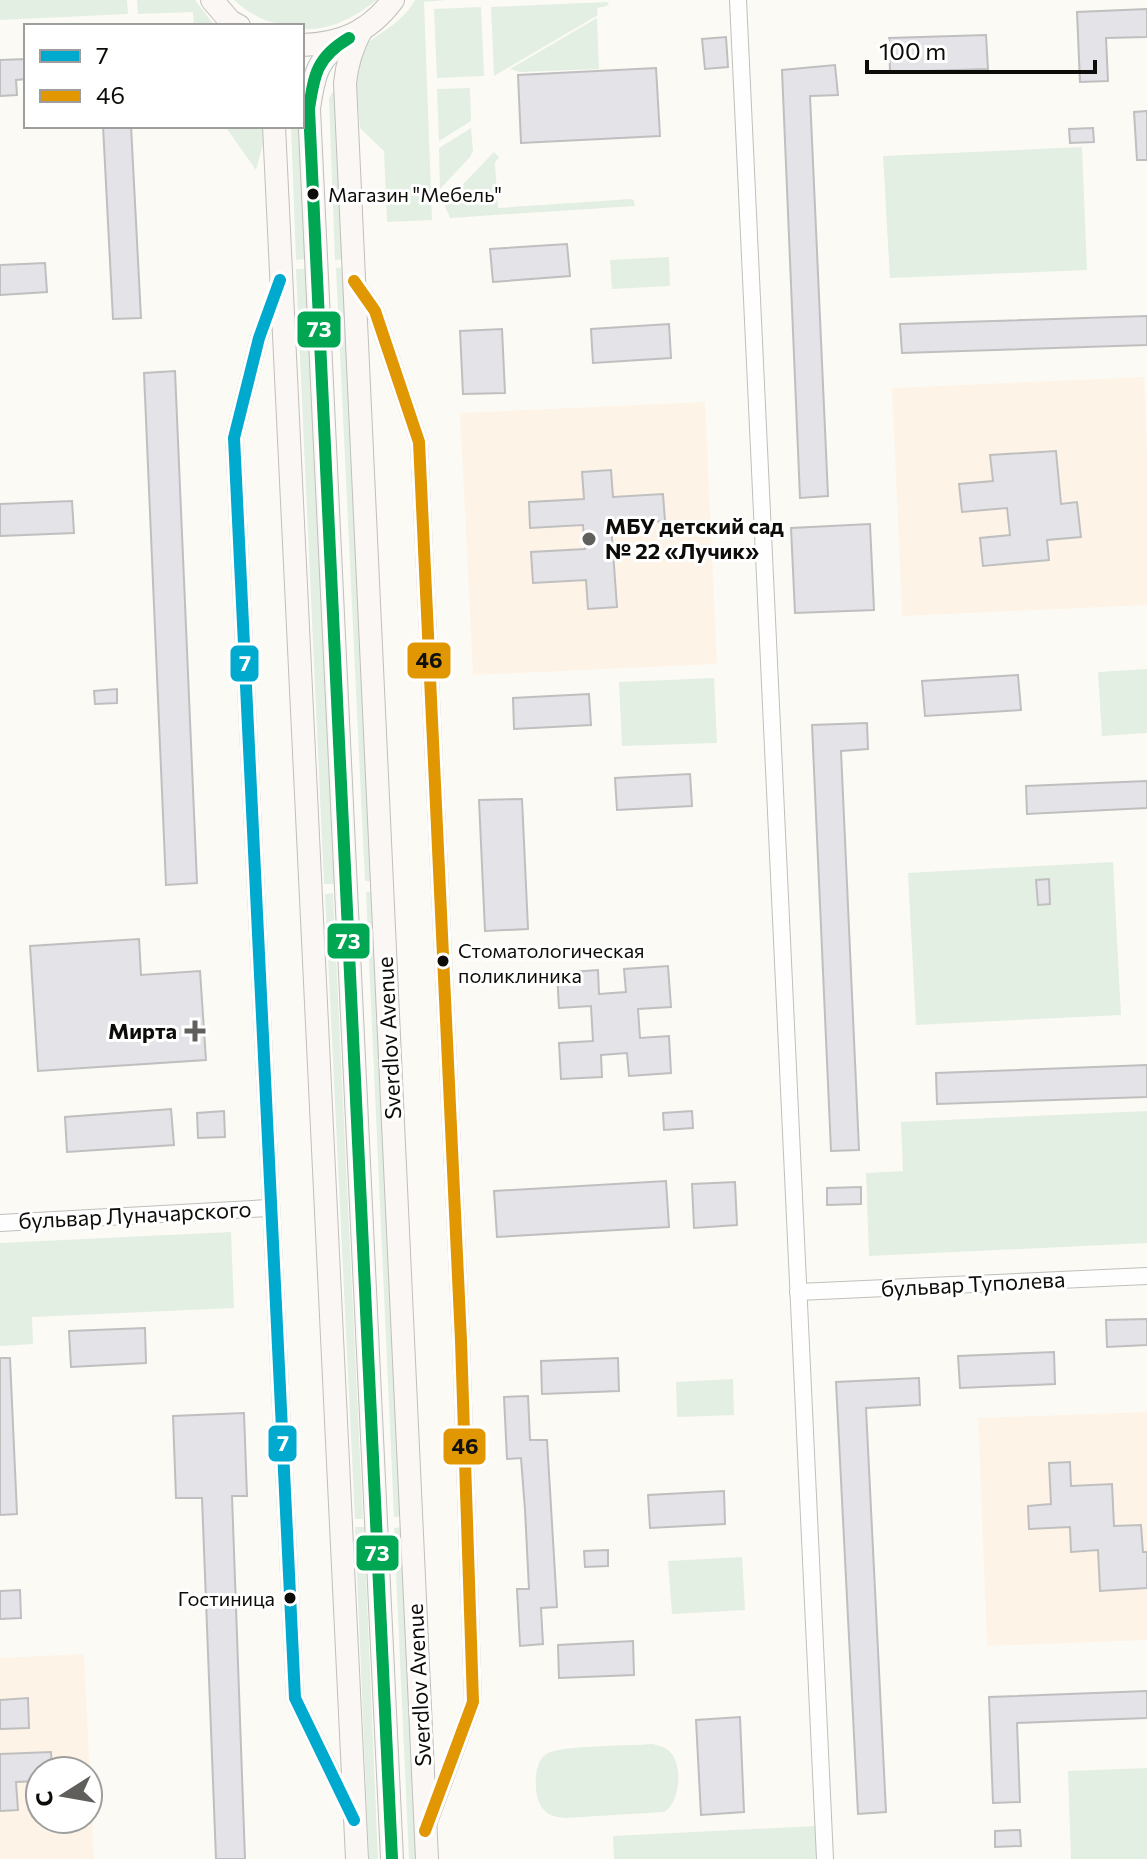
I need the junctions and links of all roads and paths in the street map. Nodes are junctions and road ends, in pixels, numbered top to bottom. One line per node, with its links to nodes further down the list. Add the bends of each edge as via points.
1 (212, 0): 4 (main road)
2 (393, 0): 5 (main road)
3 (738, 0): 14 (street)
4 (235, 24)
5 (356, 33): 6 (main road); 7 (main road, Sverdlov Avenue, via 327,53); 10 (main road, Sverdlov Avenue, via 345,83)
6 (304, 45)
7 (306, 100): 18 (main road, Sverdlov Avenue)
8 (274, 128): 9 (main road)
9 (280, 280): 11 (street, via 234,438); 15 (main road)
10 (354, 281): 16 (main road, Sverdlov Avenue); 16 (street, via 375,311 419,442 461,1341 473,1702)
11 (269, 1208): 12 (street, бульвар Луначарского); 15 (street, via 295,1698)
12 (0, 1223)
13 (1147, 1276): 14 (street, бульвар Туполева)
14 (798, 1292): 20 (street)
15 (354, 1820): 17 (main road)
16 (425, 1831): 19 (main road, Sverdlov Avenue)
17 (357, 1859)
18 (392, 1859)
19 (427, 1859)
20 (825, 1859)

